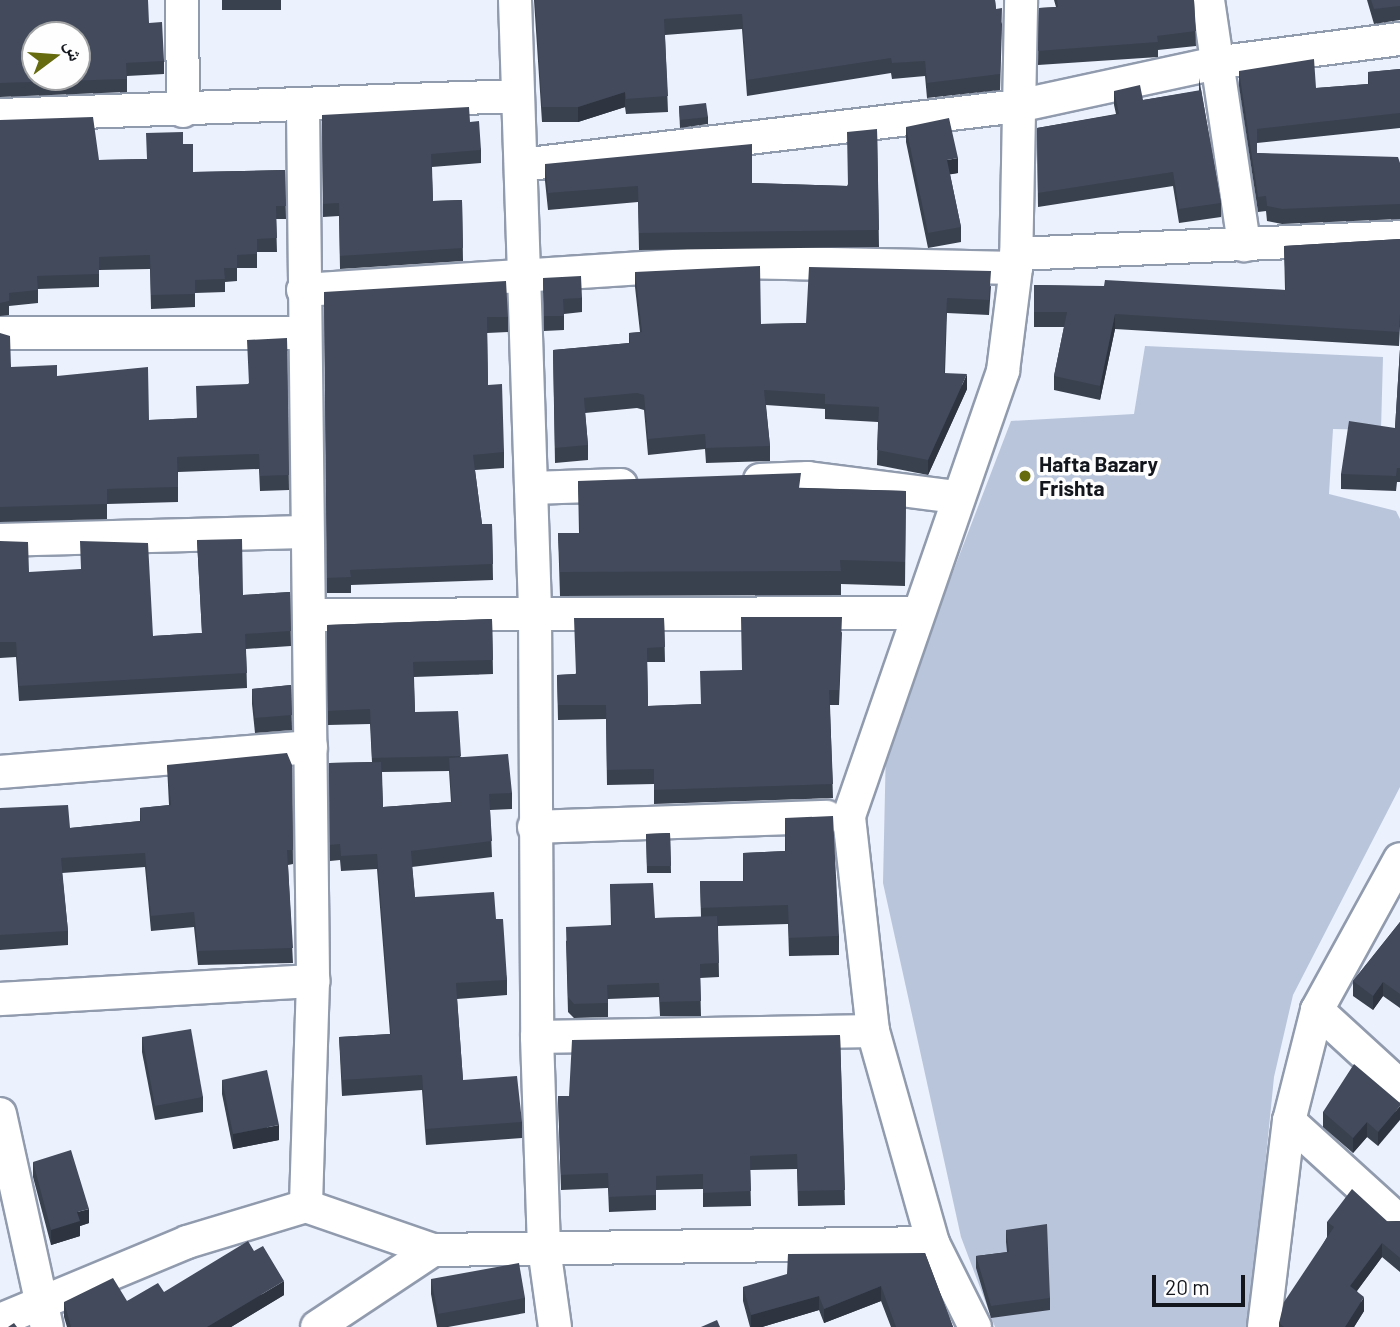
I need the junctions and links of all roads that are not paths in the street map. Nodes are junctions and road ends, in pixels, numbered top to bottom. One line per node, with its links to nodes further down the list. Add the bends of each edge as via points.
1 (182, 0): 10 (street)
2 (515, 0): 7 (street)
3 (1021, 0): 8 (street)
4 (1208, 0): 6 (street)
5 (1400, 39): 6 (street)
6 (1222, 62): 8 (street); 14 (street)
7 (518, 96): 9 (street); 12 (street)
8 (1018, 106): 12 (street); 15 (street)
9 (303, 108): 10 (street); 17 (street)
10 (183, 111): 11 (street)
11 (0, 115)
12 (521, 165): 16 (street)
13 (1400, 237): 14 (street)
14 (1244, 245): 15 (street)
15 (1016, 261): 16 (street, via 735,262); 23 (street, via 1003,371)
16 (524, 279): 17 (street); 22 (street)
17 (303, 290): 19 (street)
18 (0, 333): 19 (street)
19 (302, 333): 24 (street)
20 (725, 481): 23 (street, via 808,478)
21 (655, 484): 22 (street)
22 (531, 488): 26 (street)
23 (957, 497): 27 (street)
24 (307, 532): 25 (street); 28 (street)
25 (0, 540)
26 (535, 610): 27 (street); 28 (street); 32 (street)
27 (917, 613): 31 (street)
28 (309, 615): 29 (street)
29 (311, 747): 30 (street); 34 (street)
30 (0, 772)
31 (849, 816): 32 (street); 37 (street)
32 (534, 827): 38 (street)
33 (1398, 869): 36 (street)
34 (313, 981): 35 (street); 42 (street)
35 (0, 999)
36 (1317, 1010): 39 (street); 40 (street)
37 (873, 1031): 38 (street); 44 (street)
38 (537, 1037): 45 (street)
39 (1400, 1086)
40 (1289, 1121): 43 (street); 52 (street)
41 (1, 1126): 47 (street)
42 (306, 1206): 46 (street); 47 (street, via 187,1242)
43 (1400, 1223)
44 (933, 1243): 45 (street); 51 (street)
45 (544, 1248): 46 (street); 50 (street)
46 (433, 1250): 49 (street)
47 (42, 1314): 48 (street)
48 (0, 1320)
49 (317, 1327)
50 (555, 1327)
51 (975, 1327)
52 (1264, 1327)

